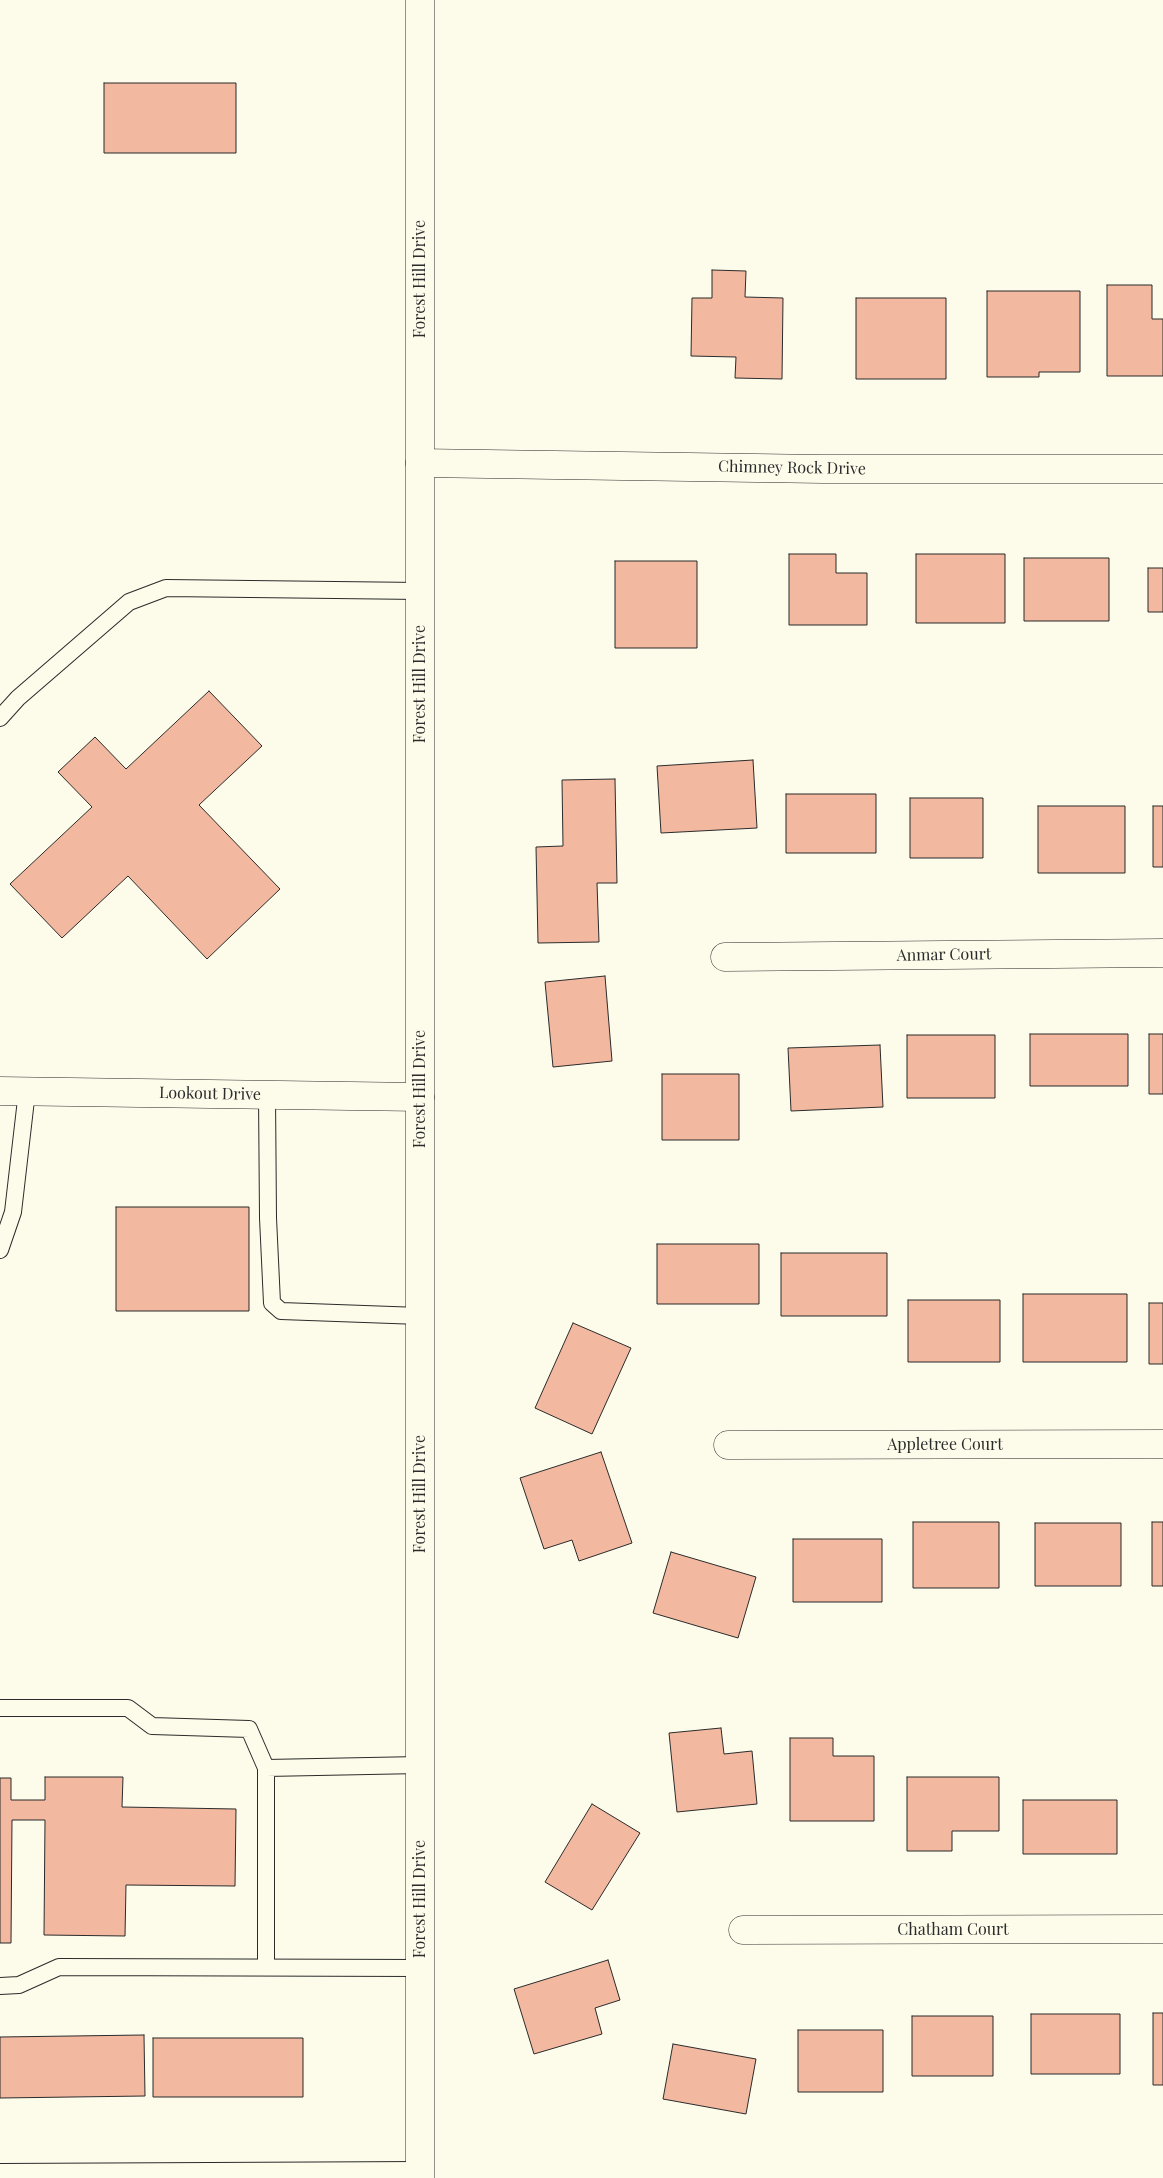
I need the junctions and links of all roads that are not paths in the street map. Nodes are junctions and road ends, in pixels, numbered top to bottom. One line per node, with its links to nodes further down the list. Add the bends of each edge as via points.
1 (420, 0): 2 (street, Forest Hill Drive)
2 (420, 463): 3 (street, Chimney Rock Drive, via 823,469); 4 (street, Forest Hill Drive)
3 (1163, 469)
4 (420, 592): 5 (lane, via 166,588 129,602 18,698); 11 (street, Forest Hill Drive)
5 (0, 718)
6 (1163, 953): 7 (street, Anmar Court)
7 (725, 957)
8 (0, 1091): 9 (street, Lookout Drive)
9 (27, 1091): 10 (street, Lookout Drive); 12 (lane, via 13,1212)
10 (267, 1095): 11 (street, Lookout Drive); 13 (lane, via 272,1303 281,1311)
11 (420, 1097): 13 (street, Forest Hill Drive)
12 (0, 1250)
13 (420, 1316): 17 (street, Forest Hill Drive)
14 (1163, 1444): 15 (street, Appletree Court)
15 (728, 1445)
16 (0, 1708): 18 (lane, via 128,1708 152,1726 249,1728)
17 (420, 1765): 18 (lane); 22 (street, Forest Hill Drive)
18 (266, 1768): 21 (lane)
19 (743, 1930): 20 (street, Chatham Court)
20 (1163, 1930)
21 (266, 1967): 22 (lane); 23 (lane, via 60,1967 19,1985)
22 (420, 1968): 25 (street, Forest Hill Drive)
23 (0, 1986)
24 (0, 2172): 25 (lane)
25 (420, 2174)

